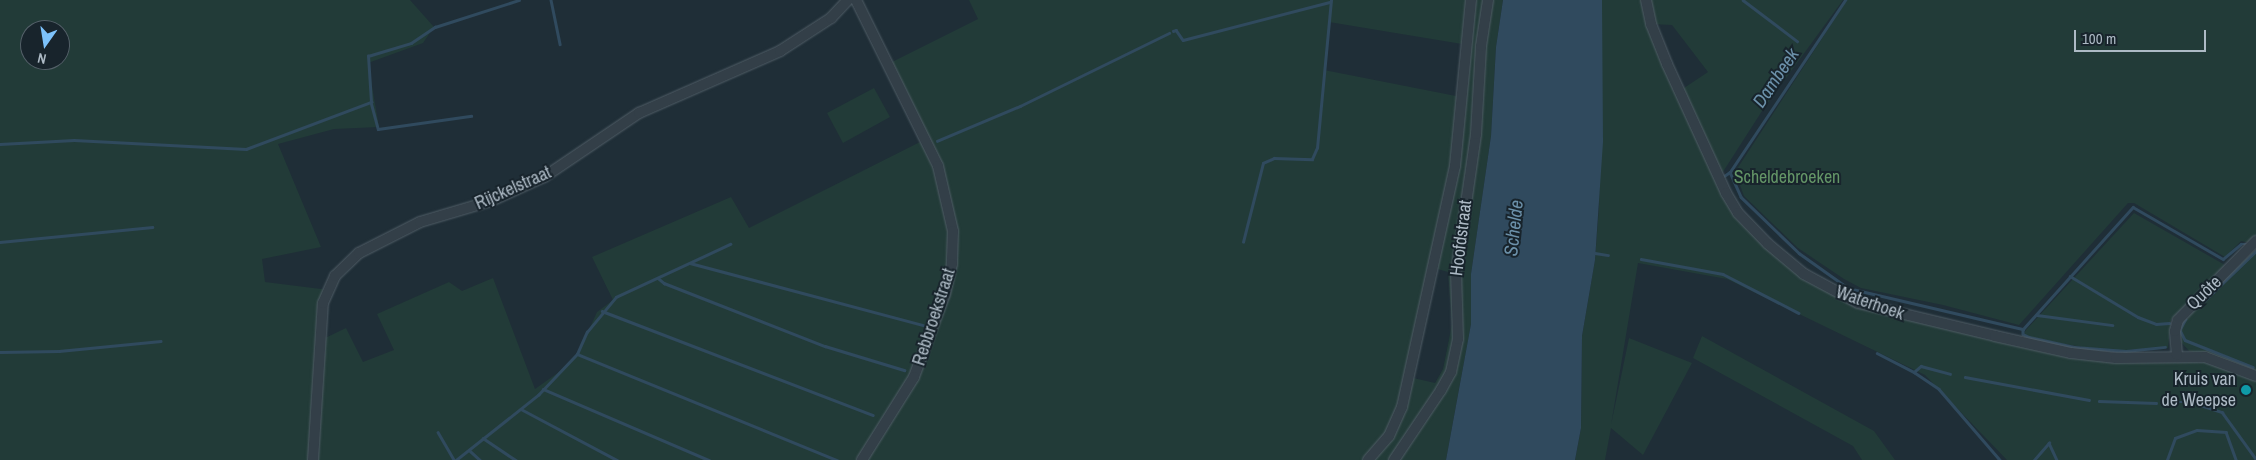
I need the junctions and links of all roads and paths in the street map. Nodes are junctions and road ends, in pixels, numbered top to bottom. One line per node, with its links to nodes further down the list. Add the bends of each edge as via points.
1 (848, 0): 9 (street, Rijckelstraat, via 830,18 780,51 639,113 544,176 491,201 420,222 359,254 335,276 323,303)
2 (856, 0): 10 (street, Rebbroekstraat, via 938,166 953,231 952,264 945,294 914,376)
3 (1471, 0): 11 (street, Hoofdstraat, via 1455,166 1402,407 1389,436)
4 (1488, 0): 12 (street, Hoofdstraat, via 1480,46 1476,134 1456,273 1458,339 1450,372 1441,390)
5 (1646, 0): 7 (street, Waterhoek, via 1651,24 1667,64 1726,193 1738,213 1804,274 1858,303 2033,344 2116,358)
6 (2256, 241): 7 (street, Quôte, via 2178,320 2175,330)
7 (2177, 355): 8 (street, Waterhoek, via 2205,357)
8 (2256, 376)
9 (313, 460)
10 (862, 460)
11 (1368, 460)
12 (1394, 460)

